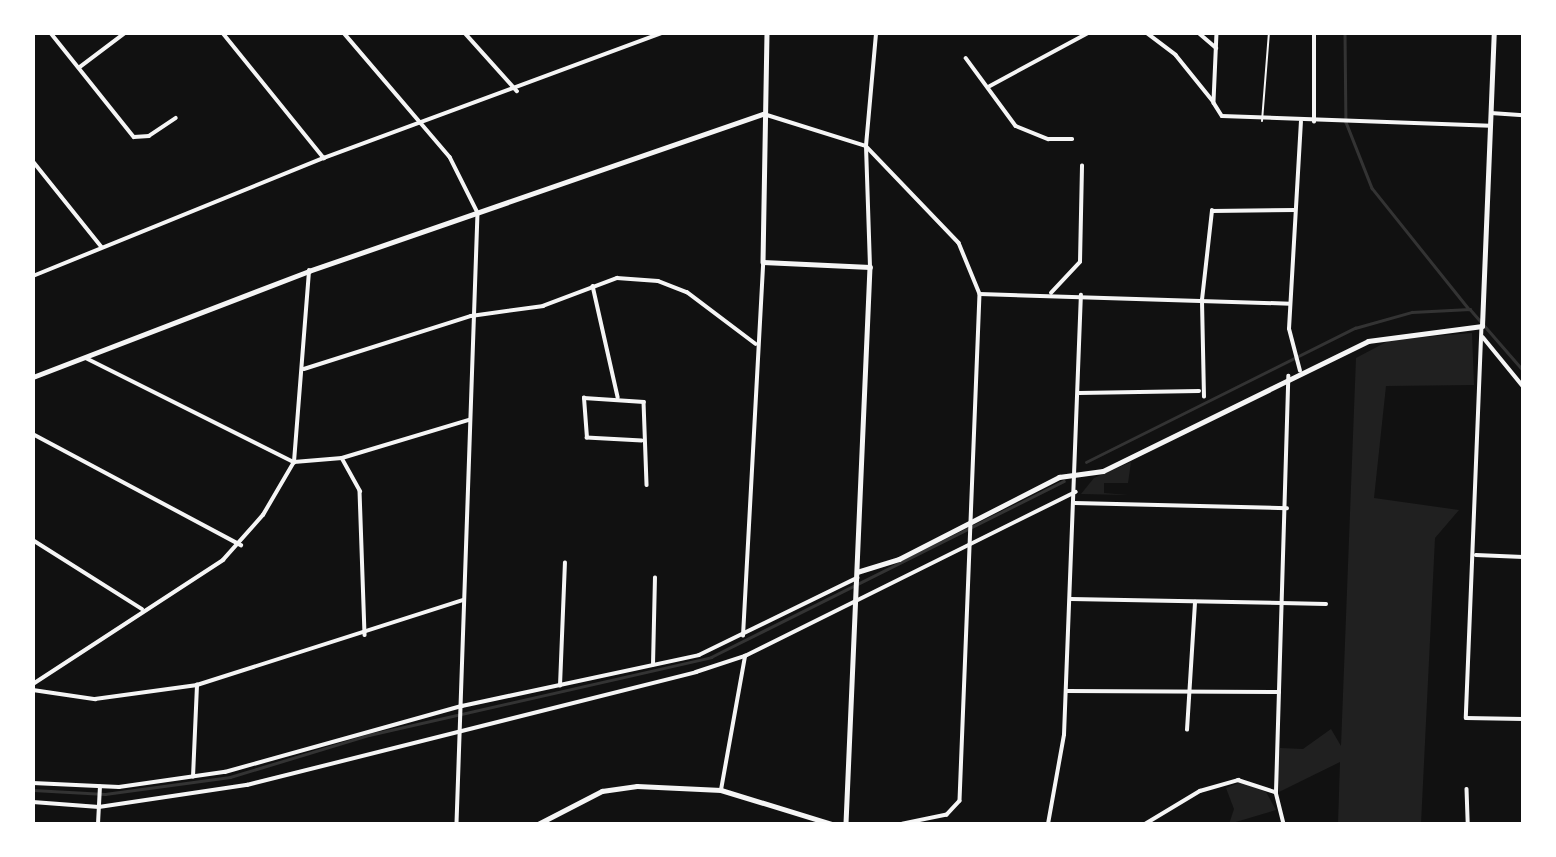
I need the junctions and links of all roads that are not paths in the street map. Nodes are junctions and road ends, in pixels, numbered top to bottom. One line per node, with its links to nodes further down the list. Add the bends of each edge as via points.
1 (51, 33): 18 (street)
2 (125, 33): 18 (street)
3 (223, 33): 33 (street)
4 (344, 33): 29 (street)
5 (465, 33): 20 (street)
6 (662, 33): 20 (street)
7 (767, 33): 23 (street)
8 (1088, 33): 19 (street)
9 (1147, 33): 21 (street, via 1176,55)
10 (1199, 33): 16 (street)
11 (1217, 33): 16 (street)
12 (1269, 33): 26 (lane)
13 (1314, 33): 28 (street)
14 (1494, 33): 22 (street)
15 (875, 35): 32 (street)
16 (1217, 49): 21 (street)
17 (966, 58): 19 (street)
18 (80, 67): 25 (street, via 134,137 149,136)
19 (990, 86): 31 (street, via 1016,125 1049,139)
20 (517, 91): 29 (street)
21 (1214, 103): 26 (street, via 1222,117)
22 (1491, 113): 24 (street); 30 (street)
23 (764, 114): 32 (street); 37 (street); 39 (street)
24 (1523, 115)
25 (176, 118)
26 (1262, 121): 27 (street)
27 (1301, 122): 28 (street); 36 (street)
28 (1314, 122): 30 (street)
29 (421, 125): 33 (street); 37 (street, via 466,179)
30 (1490, 126): 50 (street)
31 (1072, 139)
32 (866, 146): 40 (street); 44 (street, via 958,243)
33 (324, 158): 38 (street)
34 (33, 161): 38 (street)
35 (1082, 166): 45 (street, via 1080,262)
36 (1295, 210): 47 (street, via 1212,211); 48 (street)
37 (478, 213): 41 (street); 49 (street)
38 (102, 247): 42 (street)
39 (763, 262): 40 (street); 52 (street)
40 (870, 268): 80 (street)
41 (309, 271): 53 (street); 54 (street)
42 (33, 276)
43 (593, 286): 49 (street, via 518,313); 52 (street, via 629,278 672,285 720,313); 61 (street)
44 (980, 294): 45 (street); 73 (street)
45 (1049, 295): 46 (street)
46 (1082, 295): 47 (street); 60 (street)
47 (1202, 300): 48 (street); 59 (street)
48 (1290, 304): 55 (street)
49 (471, 316): 54 (street); 63 (street)
50 (1482, 325): 51 (street); 55 (street, via 1378,338)
51 (1482, 336): 58 (street); 77 (street)
52 (756, 344): 90 (street)
53 (86, 358): 57 (street); 67 (street)
54 (304, 369): 67 (street)
55 (1300, 371): 56 (street)
56 (1288, 376): 68 (street, via 1103,471); 72 (street)
57 (33, 377)
58 (1523, 386)
59 (1200, 391): 60 (street); 62 (street)
60 (1079, 393): 68 (street)
61 (618, 397): 65 (street, via 644,402); 65 (street, via 584,398 584,433)
62 (1204, 397)
63 (468, 420): 66 (street); 83 (street)
64 (33, 434): 75 (street)
65 (642, 441): 69 (street)
66 (342, 458): 67 (street); 89 (street, via 360,491)
67 (294, 462): 75 (street)
68 (1075, 472): 70 (street); 73 (street)
69 (647, 485)
70 (1075, 492): 71 (street); 76 (street)
71 (1074, 503): 72 (street); 84 (street)
72 (1287, 508): 86 (street)
73 (970, 523): 76 (street); 80 (street)
74 (33, 540): 88 (street)
75 (242, 545): 88 (street)
76 (969, 546): 82 (street); 117 (street, via 960,801 947,814)
77 (1475, 555): 78 (street); 101 (street, via 1465,718)
78 (1523, 557)
79 (565, 563): 95 (street)
80 (858, 577): 82 (street); 90 (street)
81 (655, 578): 92 (street)
82 (857, 597): 91 (street); 116 (street)
83 (464, 600): 89 (street); 100 (street)
84 (1071, 600): 85 (street); 97 (street)
85 (1195, 602): 86 (street); 99 (street)
86 (1280, 603): 87 (street); 98 (street)
87 (1326, 604)
88 (142, 609): 93 (street)
89 (366, 635): 94 (street)
90 (743, 636): 92 (street)
91 (745, 656): 102 (street); 108 (street)
92 (653, 665): 95 (street)
93 (33, 684)
94 (197, 685): 96 (street, via 95,699); 104 (street)
95 (560, 686): 100 (street)
96 (33, 690)
97 (1067, 691): 99 (street); 118 (street)
98 (1279, 692): 99 (street); 109 (street)
99 (1192, 693): 103 (street)
100 (462, 706): 102 (street); 104 (street)
101 (1523, 719)
102 (461, 728): 111 (street, via 247,785); 113 (street)
103 (1187, 730)
104 (193, 778): 107 (street)
105 (33, 783): 107 (street)
106 (1467, 789): 121 (street)
107 (100, 790): 111 (street)
108 (721, 790): 114 (street, via 620,786); 115 (street)
109 (1276, 793): 119 (street, via 1252,781 1222,783); 120 (street)
110 (33, 802): 111 (street)
111 (99, 804): 112 (street)
112 (99, 824)
113 (457, 824)
114 (538, 824)
115 (832, 824)
116 (846, 824)
117 (903, 824)
118 (1048, 824)
119 (1145, 824)
120 (1284, 824)
121 (1468, 824)

